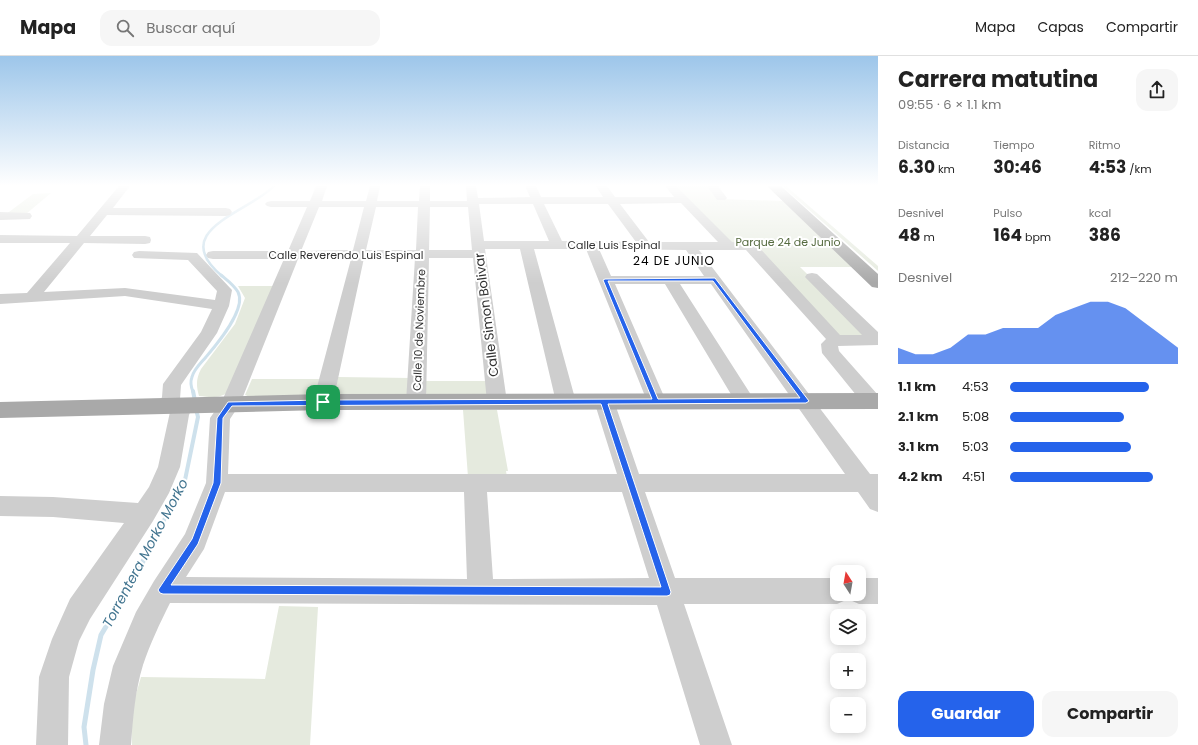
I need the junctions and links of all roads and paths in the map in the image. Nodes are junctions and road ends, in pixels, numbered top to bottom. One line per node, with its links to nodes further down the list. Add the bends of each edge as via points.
1 (98, 218): 11 (street)
2 (309, 218): 23 (street)
3 (368, 218): 24 (street)
4 (423, 218): 21 (street, Calle 10 de Noviembre)
5 (474, 218): 19 (street, Calle Simon Bolivar)
6 (544, 218): 14 (street)
7 (625, 218): 16 (street)
8 (702, 218): 18 (street)
9 (808, 218): 29 (main road)
10 (0, 239): 11 (street)
11 (82, 239): 12 (street); 30 (street)
12 (145, 240)
13 (526, 245): 14 (street, Calle Luis Espinal); 19 (street, Calle Luis Espinal); 42 (street)
14 (557, 245): 15 (street, Calle Luis Espinal)
15 (591, 245): 16 (street, Calle Luis Espinal); 26 (street)
16 (645, 245): 17 (street, Calle Luis Espinal)
17 (689, 245): 18 (street, Calle Luis Espinal); 28 (street)
18 (728, 245): 33 (street, Calle Luis Espinal, via 750,246)
19 (478, 250): 21 (street, Calle Reverendo Luis Espinal); 41 (street, Calle Simon Bolivar)
20 (139, 254): 32 (street, via 192,256 225,290)
21 (422, 254): 24 (street, Calle Reverendo Luis Espinal); 40 (street, Calle 10 de Noviembre)
22 (213, 255): 23 (street, Calle Reverendo Luis Espinal)
23 (294, 255): 24 (street, Calle Reverendo Luis Espinal); 43 (street)
24 (359, 255): 39 (street)
25 (812, 276): 33 (street, via 877,340)
26 (605, 280): 27 (street); 35 (street)
27 (670, 280): 28 (street); 36 (street)
28 (715, 280): 37 (street)
29 (878, 282)
30 (32, 297): 31 (street); 32 (street, via 125,292)
31 (0, 299)
32 (221, 306): 44 (street, via 209,333 172,384 171,397)
33 (836, 340): 38 (street, via 829,344 831,353)
34 (604, 401): 35 (main road); 42 (main road); 49 (street)
35 (656, 401): 36 (main road)
36 (745, 401): 37 (main road)
37 (806, 401): 38 (main road); 47 (street)
38 (875, 401)
39 (323, 402): 40 (main road); 43 (main road)
40 (416, 402): 41 (main road)
41 (497, 402): 42 (main road)
42 (566, 402)
43 (230, 404): 44 (main road); 46 (street, via 220,418)
44 (186, 405): 45 (main road); 52 (street, via 179,415 169,467 158,493)
45 (0, 410)
46 (217, 483): 48 (street); 53 (street, via 195,541)
47 (871, 483): 49 (street); 50 (street)
48 (475, 484): 49 (street); 55 (street)
49 (631, 484): 56 (street)
50 (878, 502)
51 (0, 506): 52 (street)
52 (145, 514): 59 (street, via 80,609 66,639 54,677)
53 (163, 590): 55 (street); 60 (street, via 146,622 128,666 119,704)
54 (878, 591): 58 (street)
55 (481, 592): 56 (street)
56 (667, 592): 57 (street); 61 (street)
57 (830, 592)
58 (866, 592)
59 (52, 745)
60 (116, 745)
61 (716, 745)

